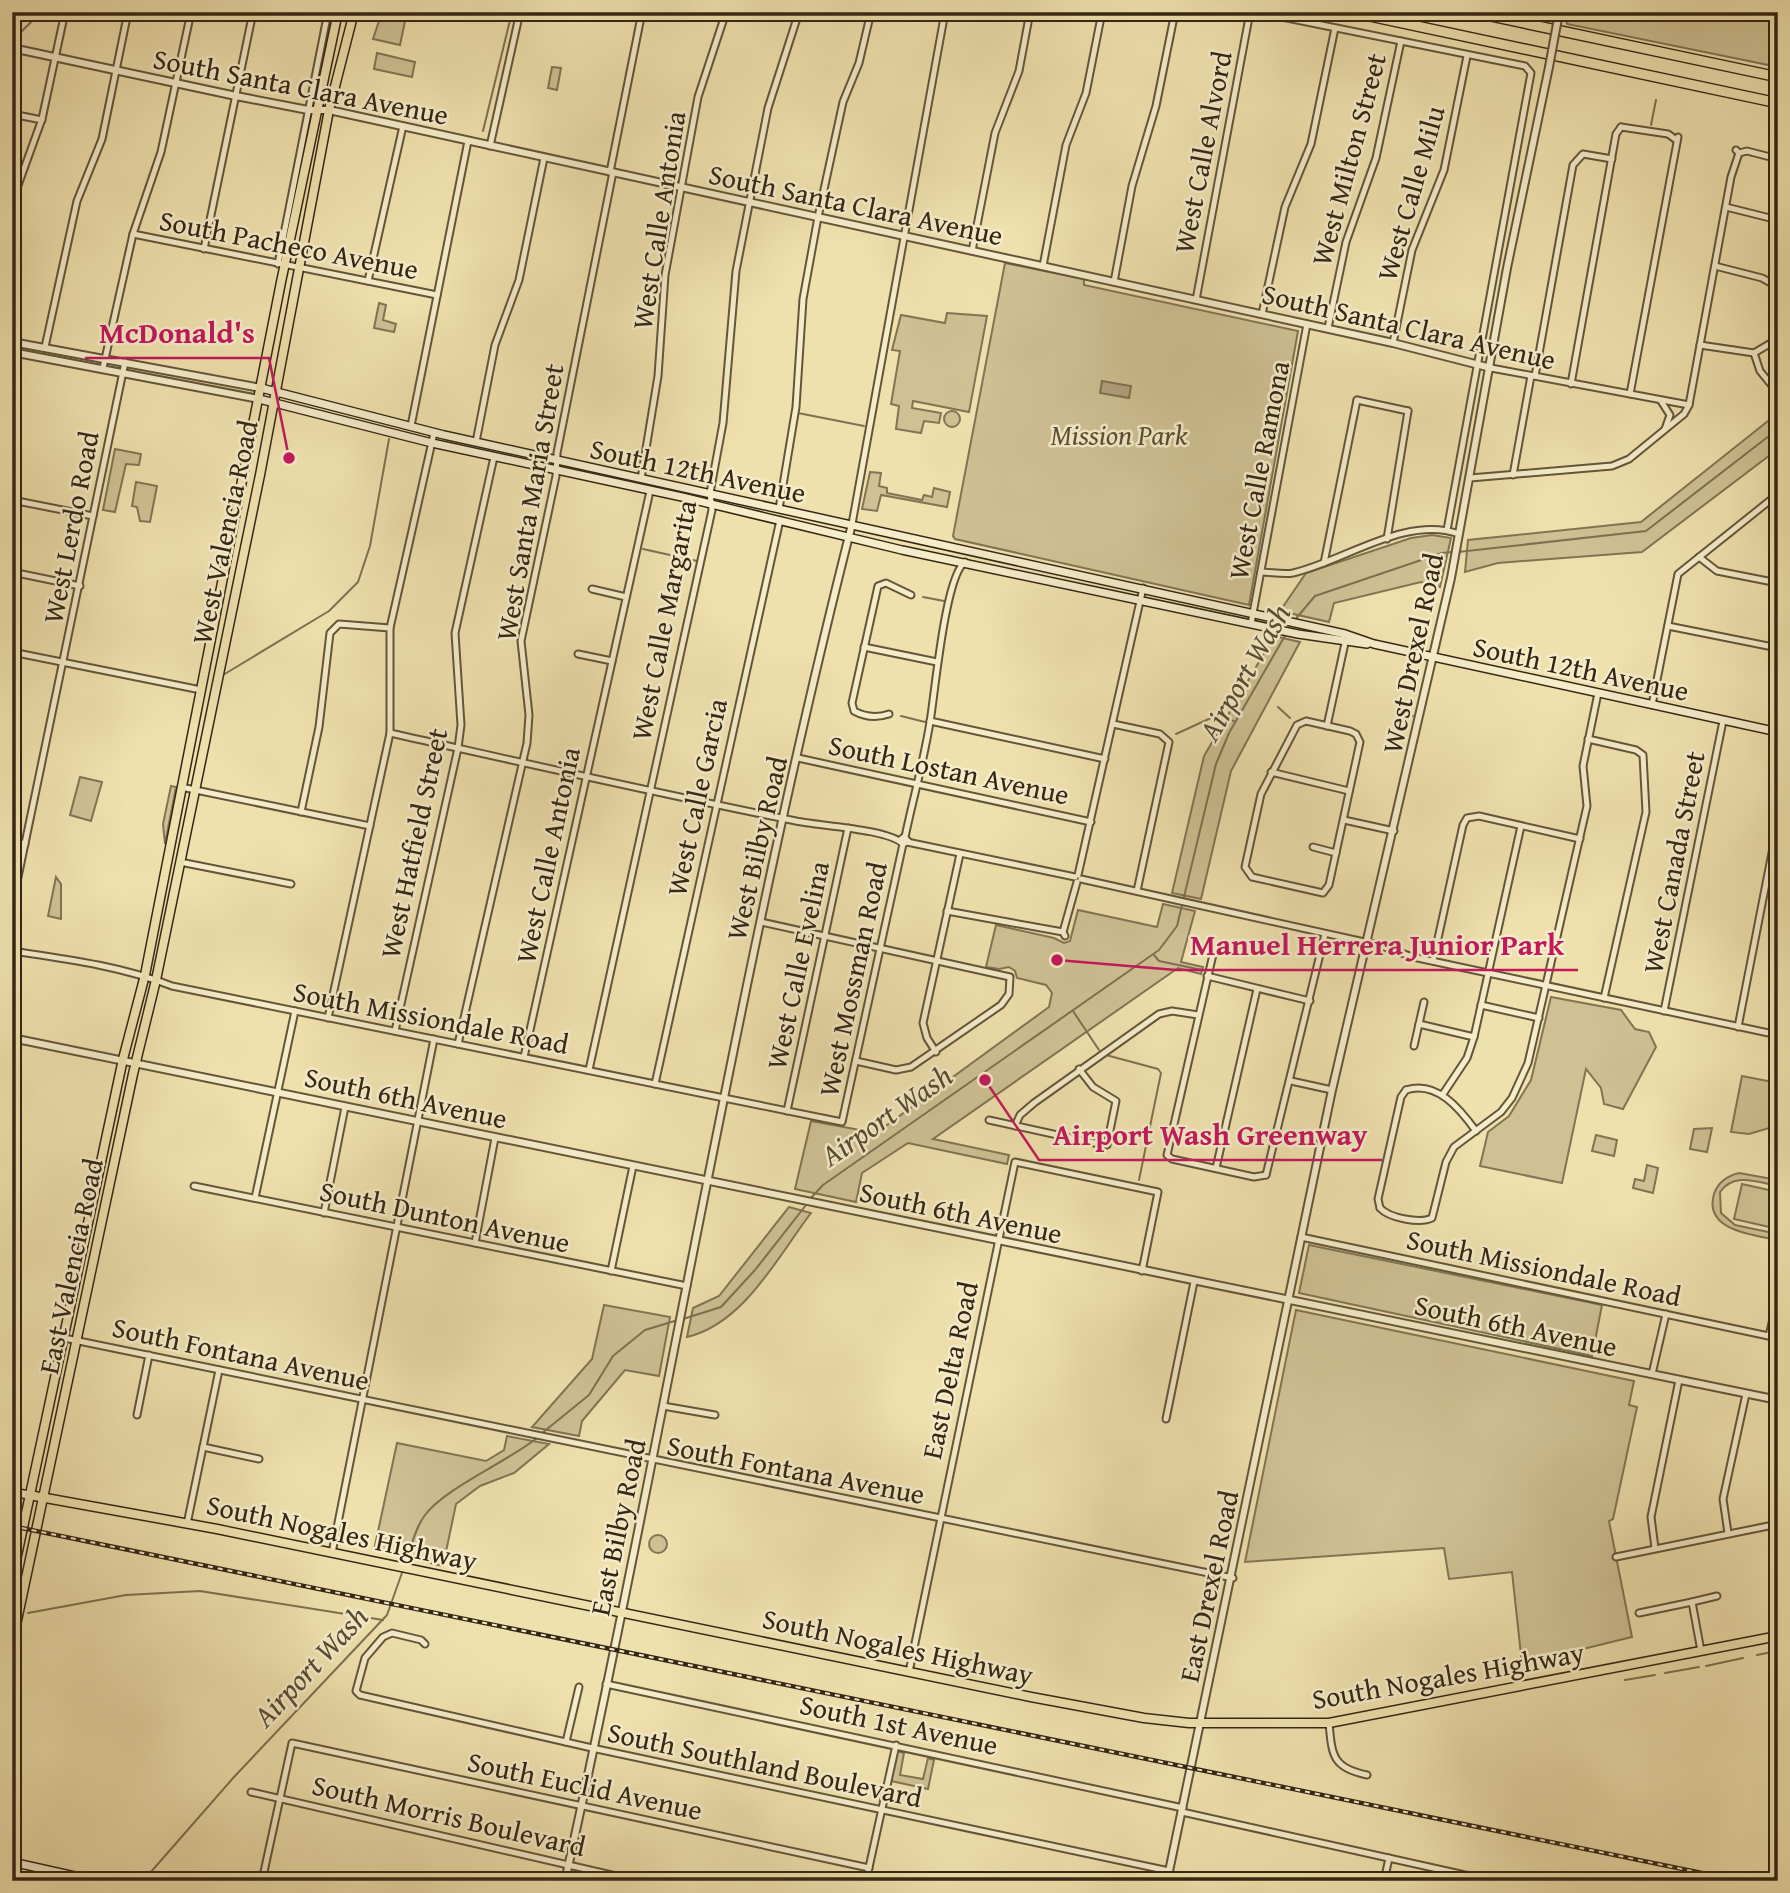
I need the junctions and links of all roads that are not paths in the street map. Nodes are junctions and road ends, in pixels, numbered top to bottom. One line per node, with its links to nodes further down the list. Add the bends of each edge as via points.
1 (65, 12): 26 (street)
2 (128, 12): 27 (street)
3 (191, 12): 29 (street)
4 (253, 12): 30 (street)
5 (328, 12): 32 (street, West Valencia Road)
6 (338, 12): 33 (main road, West Valencia Road)
7 (354, 12): 34 (main road, West Valencia Road)
8 (520, 12): 39 (street)
9 (642, 12): 43 (street, West Santa Maria Street)
10 (726, 12): 44 (street, West Calle Antonia, via 698,97)
11 (799, 12): 46 (street, West Calle Margarita, via 773,89)
12 (871, 12): 48 (street, via 859,63 843,102)
13 (945, 12): 51 (street)
14 (1030, 12): 53 (street, via 1019,71 995,133)
15 (1102, 12): 55 (street, via 1086,93 1066,145)
16 (1175, 12): 59 (street, via 1156,106 1132,186)
17 (1250, 12): 62 (street, West Calle Alvord)
18 (1257, 12): 22 (street)
19 (1351, 12): 31 (highway)
20 (1472, 12): 28 (highway)
21 (1559, 13): 77 (street, West Drexel Road, bridge)
22 (1335, 28): 23 (street); 63 (street, via 1313,134 1285,207)
23 (1401, 41): 25 (street); 65 (street, West Milton Street, via 1376,158 1346,242)
24 (12, 48): 26 (street, South Santa Clara Avenue)
25 (1467, 56): 68 (street, West Calle Milu, via 1444,170 1412,250); 75 (street, West Drexel Road, via 1530,70 1531,77)
26 (55, 57): 27 (street, South Santa Clara Avenue); 36 (street)
27 (117, 70): 29 (street, South Santa Clara Avenue); 70 (street, via 102,139 77,201)
28 (1778, 77)
29 (176, 82): 30 (street, South Santa Clara Avenue); 50 (street, via 161,152)
30 (236, 96): 32 (street, South Santa Clara Avenue); 52 (street)
31 (1778, 103)
32 (308, 110): 33 (street, South Santa Clara Avenue); 54 (street, West Valencia Road)
33 (318, 110): 34 (street, South Santa Clara Avenue); 54 (main road, West Valencia Road)
34 (330, 110): 37 (street, South Santa Clara Avenue); 57 (main road, West Valencia Road)
35 (12, 114): 36 (street)
36 (42, 120): 45 (street)
37 (402, 126): 38 (street, South Santa Clara Avenue); 58 (street)
38 (468, 141): 39 (street, South Santa Clara Avenue); 61 (street)
39 (490, 146): 40 (street, South Santa Clara Avenue)
40 (544, 158): 43 (street, South Santa Clara Avenue); 94 (street, via 519,280 496,344)
41 (1612, 159): 79 (street, via 1577,153); 80 (street); 84 (street, via 1620,125 1676,138)
42 (1778, 159): 47 (street, via 1738,152)
43 (611, 172): 44 (street, South Santa Clara Avenue); 97 (street, West Santa Maria Street)
44 (681, 187): 46 (street, South Santa Clara Avenue); 101 (street, West Calle Antonia, via 664,275 658,376)
45 (12, 202)
46 (750, 202): 48 (street, South Santa Clara Avenue); 103 (street, West Calle Margarita, via 734,285 723,423)
47 (1726, 207): 49 (street); 56 (street)
48 (818, 217): 51 (street, South Santa Clara Avenue); 107 (street, via 803,299 796,407)
49 (1778, 220)
50 (133, 234): 52 (street, South Pacheco Avenue); 73 (street)
51 (904, 236): 53 (street, South Santa Clara Avenue); 110 (street)
52 (204, 249): 54 (street, South Pacheco Avenue)
53 (972, 251): 55 (street, South Santa Clara Avenue)
54 (282, 264): 57 (street, South Pacheco Avenue); 81 (main road, West Valencia Road)
55 (1043, 266): 59 (street, South Santa Clara Avenue)
56 (1715, 266): 60 (street); 69 (street)
57 (301, 267): 58 (street, South Pacheco Avenue); 82 (main road, West Valencia Road)
58 (368, 281): 61 (street, South Pacheco Avenue)
59 (1114, 282): 62 (street, South Santa Clara Avenue)
60 (1778, 287)
61 (437, 295): 90 (street)
62 (1196, 300): 63 (street, South Santa Clara Avenue)
63 (1262, 314): 64 (street, South Santa Clara Avenue)
64 (1307, 324): 65 (street, South Santa Clara Avenue); 124 (street, West Calle Ramona)
65 (1328, 328): 68 (street, South Santa Clara Avenue)
66 (1778, 340): 72 (street)
67 (12, 342): 70 (street, South 12th Avenue)
68 (1393, 343): 75 (street, South Santa Clara Avenue)
69 (1700, 345): 72 (street); 88 (street)
70 (45, 348): 73 (street, South 12th Avenue)
71 (12, 352): 76 (street, South 12th Avenue)
72 (1754, 353): 83 (street, via 1760,370)
73 (106, 358): 74 (street, South 12th Avenue); 76 (street)
74 (125, 362): 78 (street, West Lerdo Road); 81 (street, South 12th Avenue)
75 (1478, 362): 77 (street, South Santa Clara Avenue); 111 (street, West Drexel Road)
76 (103, 368): 78 (street, South 12th Avenue)
77 (1491, 368): 79 (street, South Santa Clara Avenue); 100 (street, West Drexel Road)
78 (122, 372): 85 (street, South 12th Avenue); 108 (street, West Lerdo Road)
79 (1533, 376): 80 (street, South Santa Clara Avenue); 99 (street)
80 (1571, 384): 84 (street, South Santa Clara Avenue)
81 (261, 388): 82 (main road, South 12th Avenue); 85 (main road, West Valencia Road)
82 (276, 391): 87 (main road, West Valencia Road); 89 (main road, South 12th Avenue)
83 (1778, 393)
84 (1630, 394): 86 (street, South Santa Clara Avenue)
85 (259, 399): 87 (main road, South 12th Avenue); 115 (main road, West Valencia Road)
86 (1658, 399): 88 (street, South Santa Clara Avenue); 92 (street, via 1669,409)
87 (274, 403): 91 (main road, South 12th Avenue); 116 (main road, West Valencia Road)
88 (1689, 405): 92 (street)
89 (390, 421): 90 (main road, South 12th Avenue); 91 (main road, via 377,422)
90 (411, 426): 93 (main road, South 12th Avenue)
91 (373, 428): 95 (main road, South 12th Avenue)
92 (1664, 431): 99 (street, via 1629,459 1612,466)
93 (434, 433): 94 (main road, South 12th Avenue); 95 (street)
94 (476, 442): 97 (main road, South 12th Avenue)
95 (432, 443): 96 (main road, South 12th Avenue); 136 (street)
96 (494, 457): 98 (main road, South 12th Avenue); 159 (street, West Hatfield Street, via 455,633 461,725)
97 (557, 460): 98 (street, West Santa Maria Street); 101 (main road, South 12th Avenue)
98 (557, 471): 102 (main road, South 12th Avenue); 164 (street, West Santa Maria Street, via 521,641 529,715)
99 (1513, 475): 100 (street)
100 (1470, 478): 112 (street, West Drexel Road)
101 (641, 479): 103 (main road, South 12th Avenue)
102 (650, 491): 106 (main road, South 12th Avenue); 131 (street, West Calle Antonia)
103 (710, 493): 106 (street, West Calle Margarita); 107 (main road, South 12th Avenue)
104 (1778, 494): 119 (street)
105 (12, 500): 108 (street)
106 (713, 505): 109 (main road, South 12th Avenue); 171 (street, West Calle Margarita)
107 (779, 509): 110 (main road, South 12th Avenue)
108 (93, 516): 127 (street, West Lerdo Road)
109 (780, 520): 113 (main road, South 12th Avenue); 174 (street, West Calle Garcia)
110 (852, 524): 113 (street, West Bilby Road); 117 (main road, South 12th Avenue)
111 (1447, 530): 112 (street); 114 (street, via 1415,531)
112 (1459, 534): 143 (street, West Drexel Road)
113 (848, 538): 118 (main road, South 12th Avenue); 161 (street, West Bilby Road)
114 (1387, 539): 122 (street); 122 (street, via 1411,409 1356,397)
115 (232, 542): 116 (main road); 147 (main road, West Valencia Road)
116 (244, 545): 148 (main road, West Valencia Road)
117 (950, 545): 120 (main road); 128 (main road, South 12th Avenue)
118 (935, 556): 120 (main road, South 12th Avenue); 125 (street, via 955,565)
119 (1699, 557): 126 (street, via 1717,571); 135 (street, via 1678,574)
120 (947, 558): 121 (main road, South 12th Avenue)
121 (966, 561): 125 (street); 132 (main road, South 12th Avenue)
122 (1324, 563): 124 (street, via 1290,573)
123 (12, 572): 127 (street)
124 (1261, 572): 133 (street, West Calle Ramona)
125 (956, 574): 146 (street, West Mossman Road)
126 (1778, 583)
127 (80, 586): 145 (street, West Lerdo Road)
128 (1143, 588): 132 (street); 133 (main road, South 12th Avenue)
129 (592, 589): 131 (street)
130 (911, 595): 139 (street, via 886,583 878,586)
131 (626, 597): 144 (street, West Calle Antonia)
132 (1141, 601): 134 (main road, South 12th Avenue); 154 (street)
133 (1253, 613): 134 (street, West Calle Ramona); 138 (main road, South 12th Avenue)
134 (1251, 624): 137 (main road, South 12th Avenue)
135 (1668, 626): 140 (street); 150 (street)
136 (390, 628): 156 (street); 175 (street, via 343,624 335,626 329,636 319,727)
137 (1345, 643): 138 (main road, South 12th Avenue); 155 (street)
138 (1374, 644): 143 (main road, South 12th Avenue)
139 (864, 647): 146 (street); 151 (street, via 851,711 879,717)
140 (1778, 648)
141 (12, 652): 145 (street)
142 (578, 654): 144 (street)
143 (1434, 657): 149 (main road, South 12th Avenue); 183 (street, West Drexel Road)
144 (612, 661): 166 (street, West Calle Antonia)
145 (64, 662): 147 (street); 173 (street, West Lerdo Road)
146 (937, 662): 152 (street, West Mossman Road)
147 (201, 691): 148 (main road); 168 (main road, West Valencia Road)
148 (214, 693): 170 (main road, West Valencia Road)
149 (1598, 693): 150 (main road, South 12th Avenue); 158 (street)
150 (1652, 705): 153 (main road, South 12th Avenue)
151 (889, 714)
152 (930, 721): 163 (street); 167 (street, West Mossman Road)
153 (1723, 721): 157 (main road, South 12th Avenue); 217 (street, West Canada Street)
154 (1113, 724): 163 (street); 194 (street, via 1170,738)
155 (1327, 726): 165 (street, via 1306,721 1297,725); 172 (street, via 1360,737)
156 (390, 733): 159 (street); 180 (street)
157 (1778, 733)
158 (1588, 739): 160 (street, via 1636,750); 184 (street, via 1583,766 1588,800)
159 (457, 748): 164 (street); 223 (street, West Hatfield Street)
160 (1643, 757): 162 (street); 212 (street, via 1646,812)
161 (798, 758): 167 (street, South Lostan Avenue); 176 (street, West Bilby Road)
162 (1653, 758)
163 (1105, 759): 178 (street)
164 (522, 761): 166 (street); 228 (street, West Santa Maria Street)
165 (1271, 772): 172 (street); 189 (street, via 1261,794 1245,873 1326,892)
166 (585, 776): 171 (street); 231 (street, West Calle Antonia)
167 (917, 784): 178 (street, South Lostan Avenue); 186 (street, West Mossman Road)
168 (181, 787): 170 (street); 207 (main road, West Valencia Road)
169 (26, 789): 173 (street)
170 (194, 789): 175 (street); 191 (main road, West Valencia Road)
171 (651, 790): 174 (street); 236 (street, West Calle Margarita)
172 (1349, 790): 177 (street)
173 (37, 791): 187 (street, West Lerdo Road)
174 (716, 804): 176 (street); 238 (street, West Calle Garcia)
175 (301, 812): 180 (street)
176 (784, 819): 182 (street); 197 (street, West Bilby Road)
177 (1343, 820): 183 (street); 189 (street)
178 (1091, 822): 192 (street)
179 (1778, 822): 222 (street)
180 (370, 826): 219 (street)
181 (1521, 826): 184 (street); 205 (street, via 1468,816); 206 (street)
182 (848, 828): 186 (street); 199 (street, West Calle Evelina)
183 (1394, 831): 200 (street, West Drexel Road)
184 (1580, 839): 210 (street)
185 (12, 841): 187 (street)
186 (904, 841): 190 (street); 201 (street, West Mossman Road)
187 (25, 844): 195 (street, West Lerdo Road)
188 (1313, 848): 189 (street)
189 (1336, 853)
190 (960, 854): 192 (street); 196 (street)
191 (180, 862): 193 (street); 209 (main road, West Valencia Road)
192 (1078, 878): 194 (street); 196 (street, via 1064,934)
193 (292, 884)
194 (1137, 891): 198 (street)
195 (12, 906)
196 (947, 911): 204 (street)
197 (761, 922): 199 (street); 242 (street, West Bilby Road)
198 (1325, 934): 200 (street); 213 (street)
199 (824, 936): 201 (street); 244 (street, West Calle Evelina)
200 (1367, 943): 205 (street); 239 (street, West Drexel Road)
201 (881, 948): 204 (street); 233 (street, West Mossman Road)
202 (1214, 950): 208 (street)
203 (12, 951): 207 (street, South Missiondale Road)
204 (937, 960): 230 (street, via 923,1023); 230 (street, via 1010,975 1009,994 1002,1005)
205 (1433, 961): 206 (street)
206 (1488, 973): 210 (street); 215 (street)
207 (145, 975): 209 (street, South Missiondale Road); 232 (main road, West Valencia Road)
208 (1207, 976): 211 (street); 218 (street)
209 (156, 980): 216 (street, South Missiondale Road); 234 (main road, West Valencia Road)
210 (1545, 986): 212 (street); 220 (street)
211 (1257, 989): 213 (street); 252 (street)
212 (1604, 998): 217 (street)
213 (1310, 1001): 237 (street)
214 (1424, 1002): 221 (street)
215 (1480, 1005): 220 (street); 225 (street)
216 (295, 1011): 219 (street, South Missiondale Road); 240 (street)
217 (1664, 1011): 222 (street)
218 (1198, 1015): 235 (street, via 1160,1014); 252 (street, via 1167,1154)
219 (328, 1017): 223 (street, South Missiondale Road)
220 (1539, 1018): 249 (street, via 1528,1063 1512,1098)
221 (1419, 1024): 225 (street); 229 (street)
222 (1738, 1027): 224 (street)
223 (394, 1031): 227 (street, South Missiondale Road)
224 (1778, 1035)
225 (1474, 1037): 241 (street, via 1467,1058)
226 (12, 1038): 232 (street, South 6th Avenue)
227 (434, 1039): 228 (street, South Missiondale Road); 246 (street)
228 (458, 1044): 231 (street, South Missiondale Road)
229 (1414, 1046)
230 (936, 1052): 233 (street, via 904,1070)
231 (524, 1057): 236 (street, South Missiondale Road)
232 (123, 1059): 234 (street, South 6th Avenue); 257 (main road, East Valencia Road)
233 (856, 1061): 247 (street, West Mossman Road)
234 (136, 1062): 240 (street, South 6th Avenue); 258 (main road, East Valencia Road)
235 (1079, 1069): 248 (street, via 1020,1115); 248 (street, via 1093,1087 1117,1101 1106,1144)
236 (589, 1070): 238 (street, South Missiondale Road)
237 (1291, 1081): 239 (street); 252 (street, via 1267,1176)
238 (655, 1084): 242 (street, South Missiondale Road)
239 (1332, 1090): 260 (street, West Drexel Road)
240 (277, 1091): 243 (street, South 6th Avenue); 255 (street)
241 (1443, 1094): 249 (street); 249 (street, via 1404,1088 1377,1210 1432,1222 1449,1155)
242 (722, 1097): 244 (street, South Missiondale Road); 253 (street, West Bilby Road)
243 (345, 1107): 246 (street, South 6th Avenue); 256 (street)
244 (787, 1111): 247 (street, South Missiondale Road)
245 (989, 1120): 248 (street)
246 (418, 1122): 250 (street, South 6th Avenue); 259 (street)
247 (842, 1122)
248 (1014, 1126)
249 (1476, 1131)
250 (495, 1138): 251 (street, South 6th Avenue); 262 (street)
251 (633, 1166): 253 (street, South 6th Avenue); 263 (street)
252 (1216, 1168)
253 (708, 1182): 261 (street, South 6th Avenue); 266 (street, East Bilby Road)
254 (194, 1186): 255 (street, South Dunton Avenue)
255 (255, 1198): 256 (street, South Dunton Avenue)
256 (324, 1213): 259 (street, South Dunton Avenue)
257 (90, 1218): 258 (main road); 272 (main road, East Valencia Road)
258 (102, 1220): 273 (main road, East Valencia Road)
259 (397, 1227): 262 (street, South Dunton Avenue); 279 (street)
260 (1301, 1237): 268 (street, West Drexel Road); 269 (street, South Missiondale Road)
261 (997, 1241): 264 (street, South 6th Avenue); 264 (street, East Delta Road, via 1014,1162 1158,1192); 292 (street, East Delta Road)
262 (475, 1243): 263 (street, South Dunton Avenue)
263 (611, 1271): 266 (street, South Dunton Avenue)
264 (1142, 1271): 265 (street, South 6th Avenue)
265 (1194, 1282): 268 (street, South 6th Avenue); 284 (street)
266 (687, 1286): 281 (street, East Bilby Road)
267 (1778, 1297): 270 (street)
268 (1288, 1299): 276 (street, South 6th Avenue); 300 (street, East Drexel Road)
269 (1666, 1314): 270 (street, South Missiondale Road); 276 (street)
270 (1769, 1336): 271 (street, South Missiondale Road)
271 (1778, 1338)
272 (64, 1339): 273 (street, South Fontana Avenue); 289 (main road, East Valencia Road)
273 (77, 1341): 274 (street, South Fontana Avenue); 290 (main road, East Valencia Road)
274 (149, 1355): 275 (street, South Fontana Avenue); 282 (street)
275 (219, 1370): 279 (street, South Fontana Avenue); 285 (street)
276 (1652, 1374): 277 (street, South 6th Avenue)
277 (1679, 1380): 278 (street, South 6th Avenue); 297 (street, via 1651,1517)
278 (1746, 1394): 280 (street, South 6th Avenue); 296 (street, via 1723,1499)
279 (362, 1399): 287 (street, South Fontana Avenue); 298 (street)
280 (1778, 1400)
281 (663, 1406): 283 (street); 287 (street, East Bilby Road)
282 (137, 1415)
283 (715, 1416)
284 (1166, 1419)
285 (203, 1447): 286 (street); 293 (street)
286 (259, 1459)
287 (652, 1461): 292 (street, South Fontana Avenue); 304 (street, East Bilby Road)
288 (12, 1492): 289 (main road, South Nogales Highway)
289 (29, 1495): 290 (main road, South Nogales Highway); 295 (main road, East Valencia Road)
290 (45, 1497): 293 (main road, South Nogales Highway); 306 (main road, East Valencia Road)
291 (12, 1506): 295 (main road)
292 (939, 1519): 300 (street, South Fontana Avenue); 311 (street, East Delta Road)
293 (187, 1524): 298 (main road, South Nogales Highway)
294 (1778, 1524): 296 (street)
295 (22, 1528): 301 (main road, East Valencia Road)
296 (1728, 1533): 297 (street)
297 (1655, 1548): 299 (street)
298 (331, 1553): 304 (main road, South Nogales Highway)
299 (1616, 1557)
300 (1233, 1578): 314 (street, East Drexel Road)
301 (12, 1579)
302 (1717, 1596): 303 (street)
303 (1692, 1602): 305 (street); 310 (street)
304 (620, 1613): 311 (main road, South Nogales Highway); 312 (street, East Bilby Road)
305 (1639, 1613)
306 (15, 1620): 308 (main road, East Valencia Road)
307 (1778, 1636): 310 (main road, South Nogales Highway)
308 (12, 1644)
309 (425, 1644): 316 (street, South Southland Boulevard, via 389,1634 365,1658 356,1690 360,1695)
310 (1701, 1651): 315 (main road, South Nogales Highway)
311 (909, 1672): 314 (main road, South Nogales Highway, via 1109,1712)
312 (606, 1684): 317 (street, South 1st Avenue); 318 (street, East Bilby Road)
313 (579, 1687): 316 (street)
314 (1199, 1723): 315 (main road, South Nogales Highway); 324 (street, East Drexel Road)
315 (1329, 1723): 319 (street, via 1333,1755 1347,1771)
316 (566, 1742): 318 (street, South Southland Boulevard)
317 (896, 1745): 323 (street); 324 (street, South 1st Avenue)
318 (592, 1748): 322 (street, East Bilby Road); 323 (street, South Southland Boulevard)
319 (1367, 1775)
320 (251, 1793): 321 (street, South Morris Boulevard)
321 (281, 1799): 322 (street, South Euclid Avenue, via 292,1743); 327 (street, South Morris Boulevard); 332 (street)
322 (581, 1805): 327 (street, East Bilby Road); 328 (street, South Euclid Avenue)
323 (881, 1810): 328 (street); 329 (street, South Southland Boulevard)
324 (1183, 1810): 325 (street, South 1st Avenue); 329 (street, East Drexel Road)
325 (1389, 1858): 330 (street, South 1st Avenue); 337 (street)
326 (12, 1862): 331 (main road)
327 (569, 1863): 333 (street, East Bilby Road); 334 (street, South Morris Boulevard)
328 (869, 1868): 335 (street)
329 (1169, 1871): 336 (street, East Drexel Road)
330 (1466, 1878): 338 (street, South 1st Avenue)
331 (97, 1881)
332 (262, 1881)
333 (565, 1881)
334 (638, 1881)
335 (866, 1881)
336 (1167, 1881)
337 (1384, 1881)
338 (1492, 1881)

